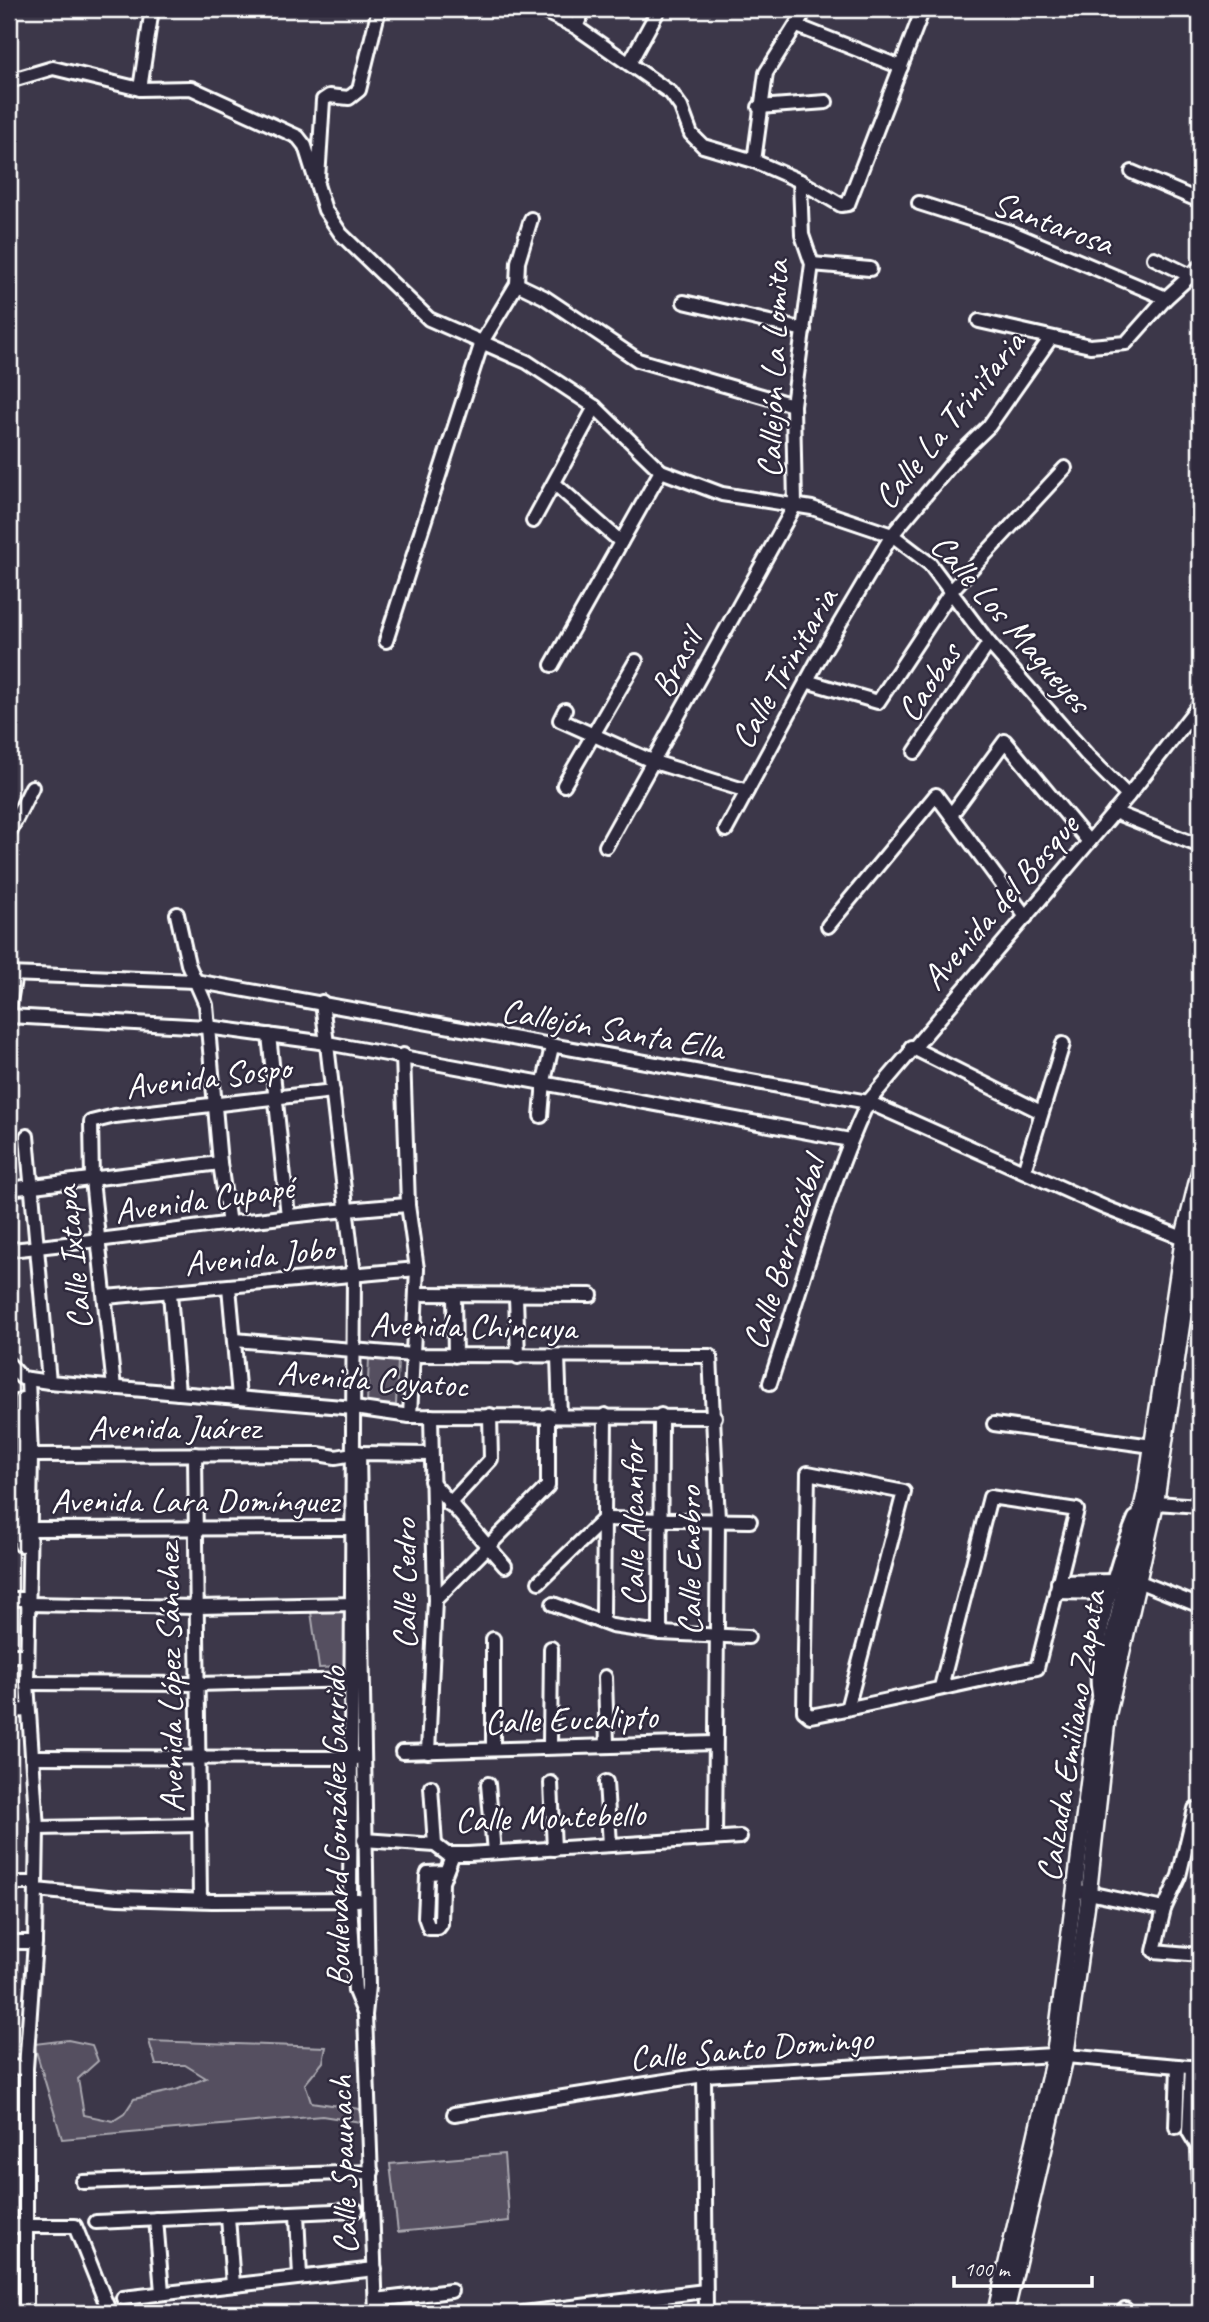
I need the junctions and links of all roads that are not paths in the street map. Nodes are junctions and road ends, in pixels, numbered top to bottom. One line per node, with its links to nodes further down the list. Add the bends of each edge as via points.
1 (152, 9): 13 (street)
2 (379, 9): 19 (street, via 359,90 349,98 329,96 323,100)
3 (539, 9): 9 (street)
4 (584, 9): 9 (street)
5 (659, 9): 10 (street)
6 (806, 9): 8 (street)
7 (923, 9): 11 (street)
8 (797, 26): 11 (street); 15 (street, via 766,73)
9 (576, 27): 10 (street)
10 (630, 62): 16 (street, via 671,93 691,134 703,146)
11 (901, 67): 18 (street, via 848,204 841,205)
12 (9, 81): 13 (street, Calle Los Magueyes, via 53,68)
13 (140, 89): 19 (street, Calle Los Magueyes, via 205,91 298,136)
14 (826, 102): 15 (street)
15 (759, 107): 16 (street)
16 (754, 161): 18 (street)
17 (1132, 172): 20 (street)
18 (800, 181): 24 (street, Callejón La Lomita, via 802,235)
19 (317, 191): 33 (street, Calle Los Magueyes, via 341,234 408,301 429,319)
20 (1200, 201)
21 (919, 203): 28 (street, Santarosa, via 1010,232)
22 (531, 219): 27 (street)
23 (1154, 258): 26 (street)
24 (812, 264): 25 (street); 31 (street, Callejón La Lomita)
25 (870, 269)
26 (1196, 272): 28 (street)
27 (517, 284): 33 (street); 34 (street, via 639,360)
28 (1166, 298): 32 (street, via 1126,343 1090,346)
29 (684, 302): 31 (street)
30 (979, 321): 32 (street)
31 (804, 330): 34 (street, Callejón La Lomita)
32 (1050, 339): 41 (street, Calle La Trinitaria, via 989,426)
33 (482, 342): 35 (street, Calle Los Magueyes, via 527,362); 44 (street)
34 (793, 405): 39 (street, Callejón La Lomita)
35 (595, 407): 37 (street, Calle Los Magueyes); 38 (street)
36 (1065, 468): 43 (street)
37 (661, 471): 39 (street, Calle Los Magueyes, via 722,494); 42 (street)
38 (555, 484): 40 (street); 42 (street)
39 (795, 505): 41 (street, Calle Los Magueyes); 53 (street, Brasil)
40 (533, 521)
41 (892, 535): 43 (street, Calle Los Magueyes, via 930,564); 48 (street, Calle Trinitaria)
42 (621, 542): 47 (street)
43 (952, 590): 45 (street, Calle Los Magueyes); 48 (street, via 878,702)
44 (386, 641)
45 (989, 643): 52 (street, Caobas); 57 (street, Calle Los Magueyes)
46 (636, 661): 51 (street)
47 (552, 665)
48 (806, 681): 56 (street, Calle Trinitaria)
49 (1200, 704): 57 (street, Avenida del Bosque)
50 (565, 710): 51 (street, via 561,720)
51 (592, 735): 53 (street); 54 (street)
52 (915, 752)
53 (654, 762): 56 (street); 63 (street, Brasil)
54 (564, 785)
55 (32, 787): 61 (street)
56 (747, 791): 60 (street, Calle Trinitaria)
57 (1128, 796): 58 (street, Avenida del Bosque)
58 (1114, 812): 62 (street, Avenida del Bosque); 64 (street)
59 (951, 815): 62 (street, via 1005,741); 66 (street); 67 (street, via 936,795)
60 (726, 830)
61 (9, 833)
62 (1089, 842): 66 (street, Avenida del Bosque)
63 (606, 846)
64 (1200, 846)
65 (177, 914): 69 (street)
66 (1026, 917): 78 (street, Avenida del Bosque)
67 (828, 926)
68 (12, 974): 69 (street, Callejón Santa Ella); 71 (street)
69 (195, 981): 70 (street, Callejón Santa Ella); 73 (street, via 206,1005)
70 (322, 1002): 75 (street, Boulevard González Garrido); 77 (street, Callejón Santa Ella)
71 (9, 1008)
72 (9, 1016): 73 (street)
73 (207, 1027): 74 (street); 84 (street)
74 (270, 1035): 75 (street); 82 (street)
75 (327, 1043): 79 (street); 81 (street, Boulevard González Garrido)
76 (1063, 1044): 85 (street)
77 (552, 1047): 80 (street); 83 (street, Callejón Santa Ella)
78 (911, 1047): 83 (street, Avenida del Bosque); 85 (street)
79 (403, 1055): 80 (street); 97 (street)
80 (544, 1081): 86 (street); 89 (street)
81 (333, 1091): 82 (street, Avenida Sospo); 98 (street, Boulevard González Garrido)
82 (275, 1096): 84 (street, Avenida Sospo); 99 (street)
83 (868, 1102): 89 (street, Avenida del Bosque); 92 (street, Callejón Santa Ella)
84 (215, 1103): 87 (street, Avenida Sospo); 90 (street)
85 (1041, 1112): 92 (street)
86 (541, 1116)
87 (91, 1122): 93 (street, Calle Ixtapa)
88 (27, 1136): 94 (street)
89 (850, 1140): 124 (street, Calle Berriozábal)
90 (220, 1163): 93 (street); 100 (street)
91 (1200, 1168): 96 (main road, Calzada Emiliano Zapata)
92 (1024, 1171): 101 (street, Callejón Santa Ella)
93 (92, 1180): 94 (street); 102 (street, Calle Ixtapa)
94 (33, 1188): 95 (street); 103 (street)
95 (9, 1189)
96 (1198, 1202): 101 (main road, Calzada Emiliano Zapata); 145 (main road, Calzada Emiliano Zapata)
97 (408, 1205): 98 (street, Avenida Cupapé); 105 (street)
98 (348, 1209): 99 (street, Avenida Cupapé); 106 (street, Boulevard González Garrido)
99 (288, 1216): 100 (street, Avenida Cupapé)
100 (229, 1224): 102 (street, Avenida Cupapé)
101 (1183, 1238): 138 (main road, Calzada Emiliano Zapata)
102 (101, 1241): 103 (street, Avenida Cupapé); 113 (street, Calle Ixtapa)
103 (39, 1247): 104 (street, Avenida Cupapé); 123 (street)
104 (9, 1250)
105 (417, 1269): 106 (street, Avenida Jobo); 109 (street)
106 (354, 1275): 107 (street, Avenida Jobo); 115 (street, Boulevard González Garrido)
107 (229, 1287): 108 (street, Avenida Jobo); 114 (street)
108 (170, 1293): 113 (street, Avenida Jobo); 126 (street)
109 (416, 1294): 110 (street); 116 (street)
110 (454, 1295): 112 (street); 117 (street)
111 (591, 1295): 112 (street)
112 (516, 1296): 120 (street)
113 (106, 1297): 125 (street, Calle Ixtapa)
114 (235, 1340): 115 (street, Avenida Chincuya); 127 (street)
115 (353, 1351): 116 (street, Avenida Chincuya); 128 (street, Boulevard González Garrido)
116 (412, 1355): 117 (street, Avenida Chincuya); 133 (street)
117 (455, 1356): 120 (street, Avenida Chincuya)
118 (558, 1356): 119 (street, Avenida Chincuya); 120 (street, Avenida Chincuya); 130 (street)
119 (710, 1356): 135 (street, Calle Enebro)
120 (518, 1357)
121 (9, 1364): 122 (street)
122 (25, 1378): 123 (street, Avenida Coyatoc); 136 (street); 142 (street)
123 (49, 1382): 125 (street, Avenida Coyatoc)
124 (770, 1383)
125 (114, 1388): 126 (street, Avenida Coyatoc)
126 (178, 1393): 127 (street, Avenida Coyatoc)
127 (239, 1397): 128 (street, Avenida Coyatoc)
128 (354, 1408): 133 (street, Avenida Coyatoc); 139 (street, Boulevard González Garrido)
129 (490, 1415): 130 (street, Avenida Coyatoc); 134 (street, Avenida Coyatoc); 146 (street, via 491,1459)
130 (554, 1415): 131 (street, Avenida Coyatoc); 155 (street, via 548,1486)
131 (605, 1415): 132 (street, Avenida Coyatoc); 149 (street)
132 (660, 1415): 135 (street, Avenida Coyatoc); 148 (street, Calle Alcanfor)
133 (410, 1416): 134 (street, Avenida Coyatoc)
134 (431, 1416): 141 (street, Calle Cedro)
135 (715, 1417): 150 (street, Calle Enebro)
136 (15, 1423): 144 (street)
137 (994, 1424): 138 (street)
138 (1152, 1446): 145 (main road, Calzada Emiliano Zapata)
139 (352, 1451): 140 (street, Avenida Juárez); 141 (street, Avenida Juárez); 152 (street, Boulevard González Garrido)
140 (195, 1454): 142 (street, Avenida Juárez); 153 (street, Avenida López Sánchez)
141 (431, 1454): 143 (street, Calle Cedro)
142 (30, 1455): 154 (street)
143 (431, 1480): 146 (street); 163 (street, Calle Cedro)
144 (15, 1481): 154 (street)
145 (1151, 1497): 147 (street); 158 (main road, Calzada Emiliano Zapata); 160 (street, via 1120,1554); 181 (main road, Calzada Emiliano Zapata)
146 (449, 1504): 155 (street)
147 (1200, 1506)
148 (661, 1518): 149 (street); 150 (street); 169 (street, Calle Alcanfor)
149 (604, 1519): 157 (street); 168 (street)
150 (718, 1519): 151 (street); 170 (street, Calle Enebro)
151 (750, 1521)
152 (356, 1528): 153 (street, Avenida Lara Domínguez); 164 (street, Boulevard González Garrido)
153 (196, 1529): 154 (street, Avenida Lara Domínguez); 167 (street, Avenida López Sánchez)
154 (20, 1536): 162 (street)
155 (489, 1548): 156 (street); 163 (street)
156 (505, 1566)
157 (539, 1582)
158 (1140, 1582): 166 (street); 211 (main road, Calzada Emiliano Zapata, via 1108,1715)
159 (1057, 1587): 160 (street); 180 (street, via 1037,1668); 180 (street, via 1077,1510 990,1497)
160 (1113, 1587): 181 (street, via 1095,1670)
161 (9, 1599): 162 (street)
162 (28, 1599): 167 (street); 175 (street)
163 (435, 1600): 190 (street, Calle Cedro)
164 (357, 1604): 167 (street); 177 (street, Boulevard González Garrido)
165 (553, 1604): 169 (street, via 612,1626)
166 (1200, 1606)
167 (197, 1607): 179 (street, Avenida López Sánchez)
168 (603, 1614)
169 (660, 1633): 170 (street)
170 (716, 1637): 171 (street); 185 (street, Calle Enebro)
171 (748, 1637)
172 (494, 1639): 188 (street)
173 (551, 1648): 187 (street)
174 (9, 1655): 175 (street)
175 (27, 1655): 178 (street)
176 (605, 1677): 186 (street)
177 (357, 1680): 179 (street); 193 (street, Boulevard González Garrido)
178 (27, 1683): 179 (street); 183 (street)
179 (198, 1684): 191 (street, Avenida López Sánchez)
180 (942, 1687): 182 (street)
181 (1100, 1699): 211 (main road, Calzada Emiliano Zapata)
182 (847, 1709): 182 (street, via 810,1716 804,1711 808,1473 904,1492)
183 (28, 1710): 184 (street); 192 (street)
184 (9, 1711)
185 (715, 1743): 186 (street, Calle Eucalipto); 202 (street, Calle Enebro)
186 (607, 1745): 187 (street, Calle Eucalipto)
187 (550, 1746): 188 (street, Calle Eucalipto)
188 (493, 1748): 190 (street, Calle Eucalipto)
189 (402, 1752): 190 (street, Calle Eucalipto)
190 (428, 1752)
191 (198, 1756): 192 (street); 193 (street); 199 (street, Avenida López Sánchez)
192 (32, 1757): 200 (street)
193 (357, 1758): 203 (street, Boulevard González Garrido); 213 (street, Boulevard González Garrido)
194 (606, 1782): 204 (street)
195 (551, 1783): 206 (street)
196 (488, 1784): 207 (street)
197 (431, 1787): 205 (street)
198 (1195, 1809): 215 (street, via 1179,1876)
199 (200, 1825): 200 (street); 212 (street, Avenida López Sánchez)
200 (37, 1828): 210 (street)
201 (740, 1837): 202 (street, Calle Montebello)
202 (715, 1838): 204 (street, Calle Montebello)
203 (364, 1840): 205 (street, Calle Montebello); 214 (street, Boulevard González Garrido)
204 (610, 1844): 206 (street, Calle Montebello)
205 (435, 1845): 208 (street, Calle Montebello)
206 (554, 1849): 207 (street, Calle Montebello)
207 (494, 1852): 208 (street, Calle Montebello)
208 (453, 1854): 216 (street, via 444,1872)
209 (9, 1883): 210 (street)
210 (36, 1886): 212 (street, via 118,1898); 218 (street)
211 (1082, 1891): 215 (street); 221 (main road, Calzada Emiliano Zapata)
212 (200, 1900): 213 (street)
213 (350, 1900): 214 (street); 220 (street, Boulevard González Garrido, via 355,1991)
214 (365, 1901): 220 (street, Boulevard González Garrido)
215 (1164, 1909): 219 (street, via 1154,1951)
216 (442, 1919)
217 (9, 1941): 218 (street)
218 (35, 1942): 223 (street)
219 (1200, 1955)
220 (365, 2015): 229 (street, Calle Spaunach)
221 (1060, 2055): 224 (street, Calle Santo Domingo); 225 (street, Calle Santo Domingo); 228 (main road, Calzada Emiliano Zapata)
222 (9, 2067): 223 (street)
223 (26, 2067): 238 (street)
224 (1190, 2067): 227 (street); 231 (street, via 1189,2132 1198,2147)
225 (704, 2075): 226 (street, Calle Santo Domingo); 244 (street)
226 (454, 2114)
227 (1176, 2127)
228 (1038, 2148): 252 (main road, Calzada Emiliano Zapata); 253 (main road, Calzada Emiliano Zapata)
229 (372, 2172): 230 (street); 239 (street, Calle Spaunach)
230 (83, 2182)
231 (1199, 2191)
232 (356, 2210): 233 (street)
233 (297, 2214): 234 (street); 240 (street)
234 (228, 2217): 235 (street); 241 (street)
235 (156, 2220): 236 (street); 242 (street)
236 (96, 2222)
237 (9, 2227): 238 (street)
238 (24, 2227): 247 (street); 248 (street, via 75,2226)
239 (375, 2269): 240 (street); 246 (street, Calle Spaunach)
240 (300, 2277): 241 (street)
241 (233, 2285): 242 (street)
242 (162, 2291): 245 (street)
243 (451, 2291): 246 (street)
244 (705, 2291): 250 (street); 251 (street)
245 (123, 2298)
246 (376, 2300): 249 (street, Calle Spaunach)
247 (26, 2313)
248 (110, 2313)
249 (376, 2313)
250 (523, 2313)
251 (706, 2313)
252 (995, 2313)
253 (1006, 2313)

